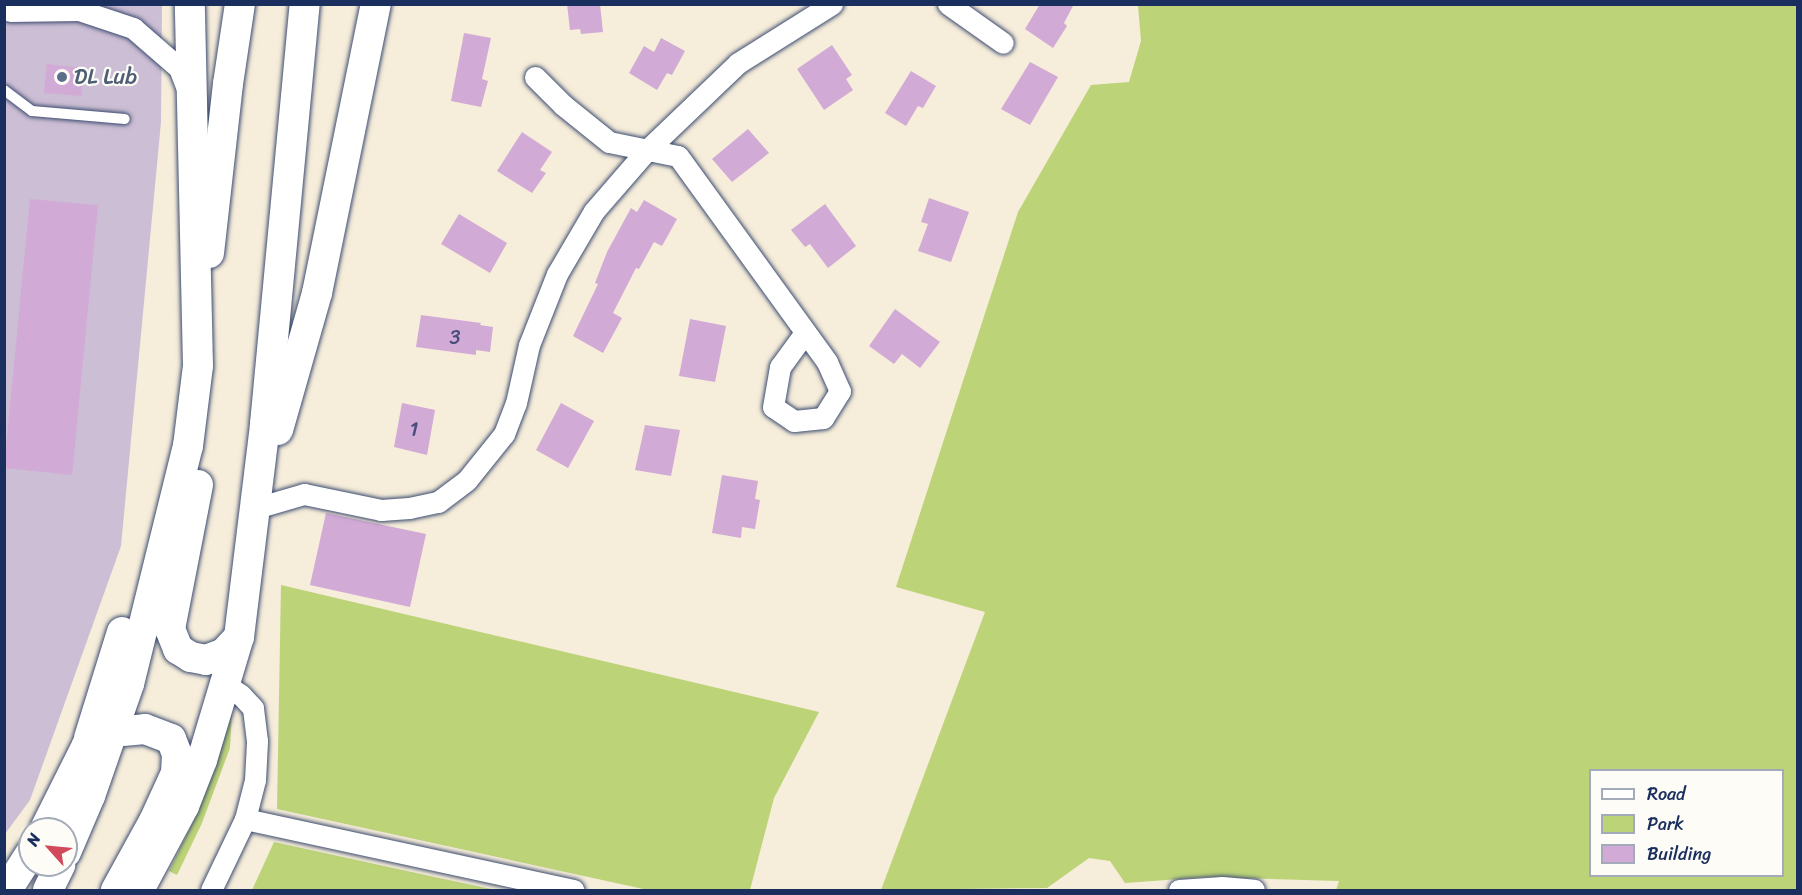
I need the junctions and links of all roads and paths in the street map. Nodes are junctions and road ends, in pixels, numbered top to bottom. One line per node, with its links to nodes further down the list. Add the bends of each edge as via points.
1 (190, 4): 11 (main road)
2 (240, 4): 15 (main road)
3 (305, 4): 16 (main road)
4 (376, 4): 16 (main road, via 318,293)
5 (832, 4): 13 (street, via 738,63)
6 (948, 4): 8 (street)
7 (12, 10): 11 (street, via 79,10 133,28 179,68)
8 (1003, 43)
9 (535, 77): 13 (street, via 609,142)
10 (4, 90): 12 (lane, via 32,111)
11 (192, 103): 15 (main road)
12 (125, 119)
13 (646, 152): 14 (street, via 678,156); 16 (street, via 594,211 558,274 529,345 516,403 504,434 466,480 438,502 409,508 381,510 304,494)
14 (804, 334)
15 (198, 357): 17 (main road, via 206,447 170,628 178,649 206,660 224,653); 19 (main road, via 188,446 129,684)
16 (256, 508): 17 (main road)
17 (239, 637): 18 (main road)
18 (226, 685): 21 (street, via 253,708 257,741 255,780); 28 (main road, via 184,806)
19 (99, 738): 20 (main road); 22 (main road, via 90,796); 27 (main road, via 145,729 171,739 177,754 176,773)
20 (52, 817)
21 (245, 819): 29 (street); 30 (street)
22 (78, 824)
23 (18, 874): 25 (main road)
24 (54, 877): 26 (main road)
25 (8, 891)
26 (48, 891)
27 (116, 891)
28 (139, 891)
29 (211, 891)
30 (573, 891)
31 (1179, 891): 32 (street, via 1222,887)
32 (1254, 891)

